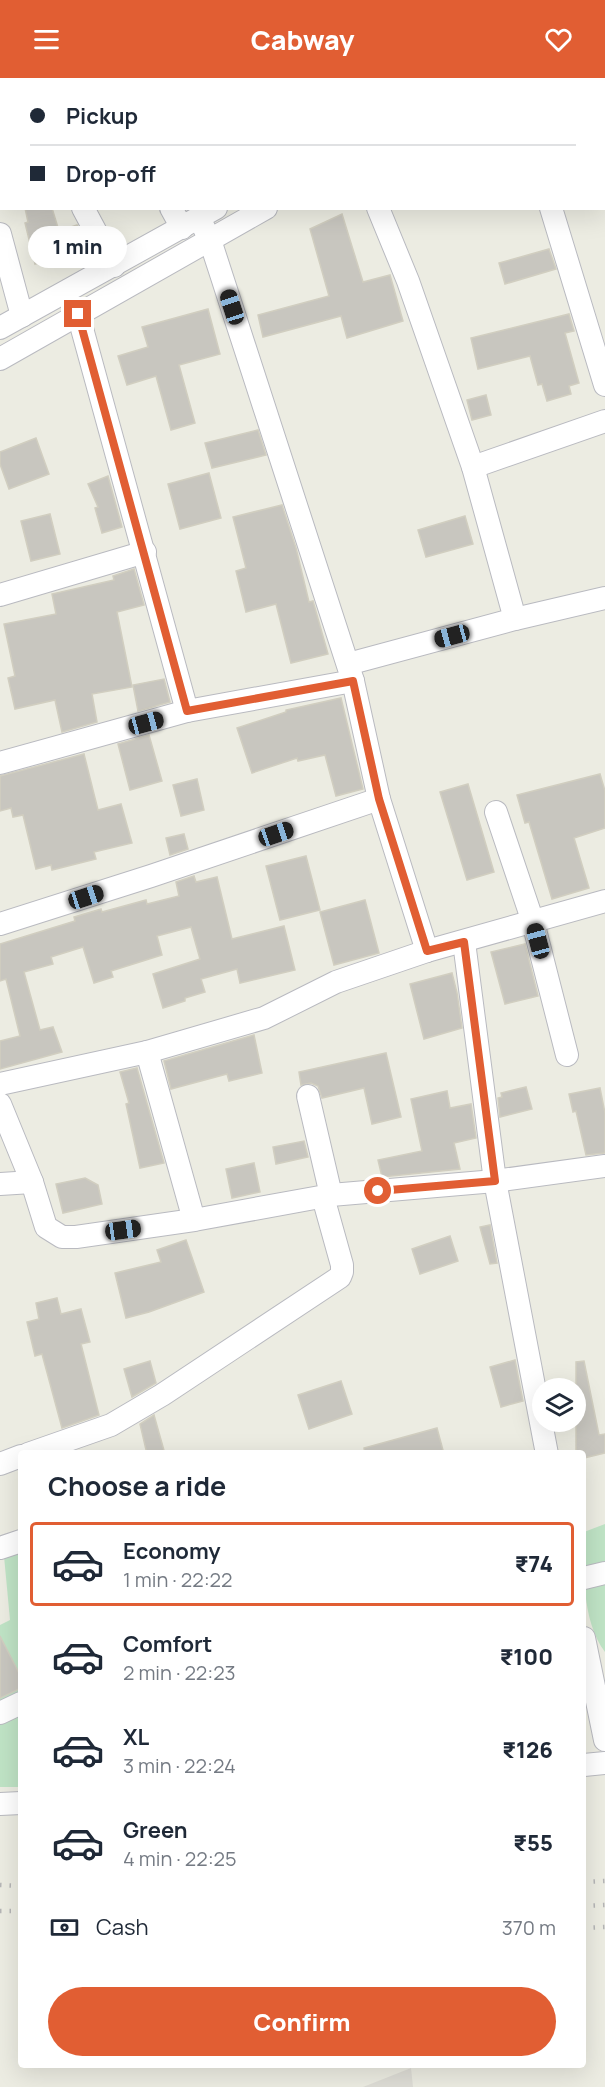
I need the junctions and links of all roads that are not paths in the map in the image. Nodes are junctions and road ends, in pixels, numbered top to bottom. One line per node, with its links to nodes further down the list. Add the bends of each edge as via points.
1 (84, 210): 8 (street)
2 (262, 210): 7 (street)
3 (379, 210): 15 (street, via 408,280)
4 (552, 210): 13 (street)
5 (192, 216): 7 (street); 8 (street)
6 (0, 234): 10 (street)
7 (210, 240): 9 (street); 20 (street)
8 (114, 266): 10 (street)
9 (78, 314): 12 (street); 16 (street)
10 (21, 316): 11 (street)
11 (0, 328)
12 (0, 359)
13 (605, 385)
14 (605, 422): 15 (street)
15 (473, 467): 19 (street)
16 (144, 552): 17 (street); 21 (street)
17 (0, 595)
18 (605, 598): 19 (street)
19 (515, 619): 20 (street)
20 (350, 673): 21 (street); 23 (street)
21 (187, 711): 22 (street)
22 (0, 763)
23 (379, 799): 27 (street); 29 (street)
24 (496, 812): 26 (street)
25 (605, 901): 26 (street)
26 (533, 922): 28 (street); 31 (street)
27 (0, 924)
28 (464, 942): 29 (street); 36 (street)
29 (427, 951): 30 (street, via 336,982 264,1018)
30 (147, 1052): 32 (street); 40 (street)
31 (567, 1055)
32 (0, 1084)
33 (308, 1096): 39 (street)
34 (0, 1104): 37 (street)
35 (605, 1166): 36 (street)
36 (495, 1181): 39 (street); 42 (street)
37 (33, 1182): 38 (street); 40 (street, via 46,1227 62,1237)
38 (0, 1184)
39 (327, 1196): 40 (street); 41 (street, via 342,1265 340,1277 111,1425)
40 (194, 1220)
41 (39, 1450)
42 (546, 1450)
43 (18, 1457): 44 (street)
44 (0, 1464)
45 (18, 1542): 46 (street)
46 (0, 1548)
47 (605, 1573): 48 (street)
48 (586, 1578)
49 (586, 1648): 52 (street)
50 (18, 1704): 51 (street)
51 (0, 1713)
52 (605, 1740)
53 (605, 1763): 54 (street)
54 (586, 1766)
55 (0, 1803): 56 (street)
56 (18, 1803)

